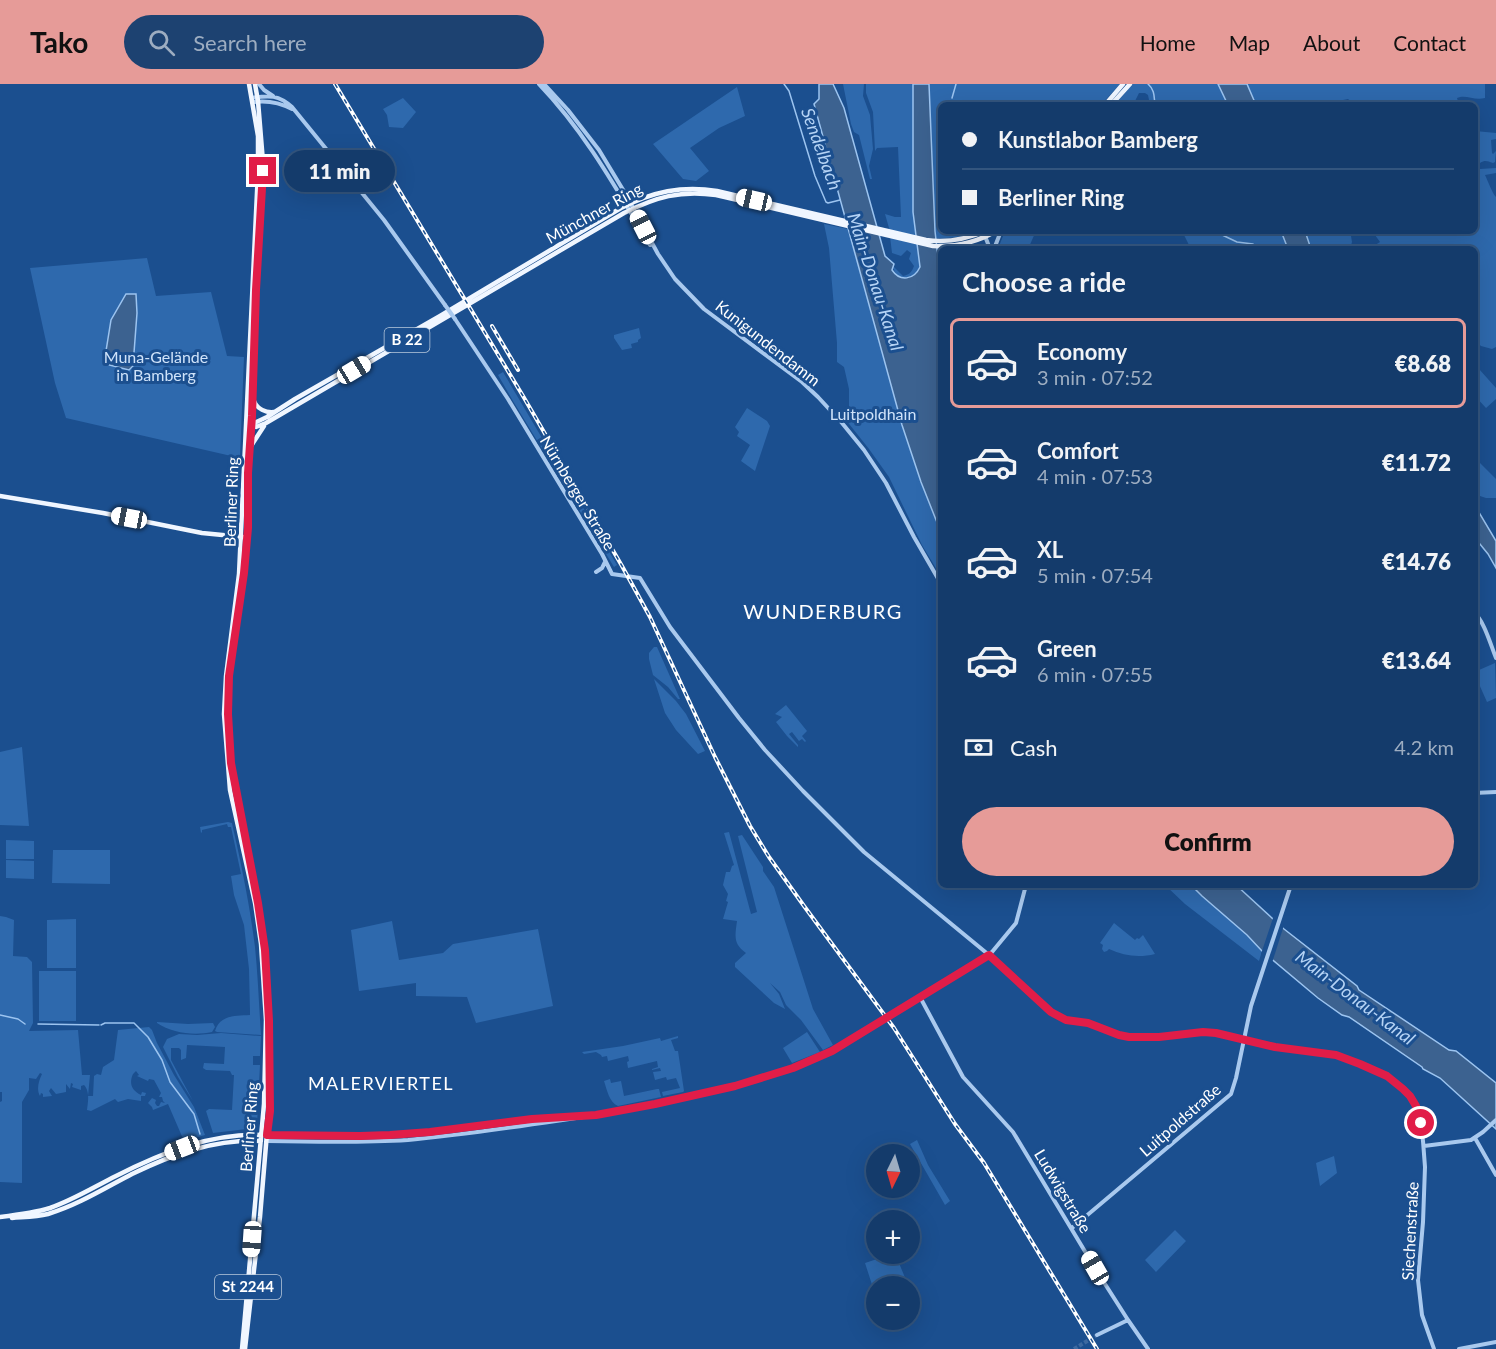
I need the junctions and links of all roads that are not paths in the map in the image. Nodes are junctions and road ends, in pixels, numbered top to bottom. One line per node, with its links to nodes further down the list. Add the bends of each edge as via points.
1 (249, 84): 7 (main road, Berliner Ring)
2 (257, 84): 6 (street, Nürnberger Straße); 7 (main road, Berliner Ring)
3 (541, 84): 11 (street, Kunigundendamm, via 586,140)
4 (1130, 84): 5 (main road)
5 (1122, 87): 8 (main road); 9 (main road)
6 (274, 96): 7 (street); 10 (street, Nürnberger Straße)
7 (255, 99): 10 (street); 17 (main road, Berliner Ring, via 263,162); 19 (main road, Berliner Ring, via 258,162)
8 (1108, 102)
9 (1113, 102)
10 (296, 111): 26 (street, Nürnberger Straße, bridge, via 384,220 445,304 508,399)
11 (630, 207): 14 (main road, Münchner Ring / B 22, via 667,196 699,193); 18 (main road, Münchner Ring / B 22); 20 (main road, Münchner Ring / B 22); 28 (street, Kunigundendamm, via 650,246 698,303 792,374 842,423 886,483)
12 (982, 234): 14 (main road, Münchner Ring / B 22)
13 (983, 234): 15 (main road, Münchner Ring / B 22)
14 (949, 244): 15 (main road, Münchner Ring / B 22)
15 (963, 244): 16 (street)
16 (970, 246)
17 (252, 396): 18 (main road, via 258,408); 21 (main road, Berliner Ring / St 2244)
18 (277, 411): 21 (main road, Münchner Ring)
19 (246, 419): 21 (main road); 22 (main road, Berliner Ring / St 2244)
20 (267, 423): 21 (main road, B 22, via 258,427); 23 (main road)
21 (251, 424): 22 (main road); 23 (main road, Berliner Ring / St 2244)
22 (245, 432): 25 (main road, Berliner Ring / St 2244)
23 (249, 452): 25 (main road, Berliner Ring / St 2244)
24 (0, 496): 25 (main road, via 202,533)
25 (244, 537): 43 (main road, Berliner Ring / St 2244, via 226,676 225,722 230,790 255,903 263,973 266,1045); 44 (main road, Berliner Ring / St 2244, via 244,573 229,676 228,732 265,950 270,1104)
26 (605, 561): 27 (street); 35 (street, Nürnberger Straße, via 612,574 640,578 670,627 738,718 803,791 864,852)
27 (596, 572)
28 (938, 579)
29 (1478, 617): 30 (street)
30 (1496, 658)
31 (1496, 792): 32 (street)
32 (1478, 793)
33 (1025, 888): 36 (street, via 1016,923)
34 (1290, 888): 39 (street, Luitpoldstraße, via 1251,1006)
35 (979, 947): 36 (street, Nürnberger Straße); 37 (street)
36 (989, 955): 37 (street); 39 (street, Nürnberger Straße, via 1064,1020 1088,1023 1129,1037 1209,1032)
37 (980, 961): 38 (street)
38 (920, 997): 41 (street, bridge, via 848,1042 802,1064 735,1086); 49 (street, Ludwigstraße, via 961,1074 1013,1132)
39 (1244, 1040): 40 (street, Nürnberger Straße, via 1343,1057 1393,1080 1410,1096); 49 (street, Luitpoldstraße, via 1229,1096)
40 (1419, 1113): 46 (street, Siechenstraße)
41 (596, 1115): 44 (street, via 405,1134); 44 (street, via 406,1140)
42 (1496, 1120): 45 (street)
43 (261, 1138): 44 (main road); 48 (main road, via 231,1136 208,1140 136,1169 47,1214); 53 (main road, Berliner Ring / St 2244)
44 (267, 1138): 53 (main road, Berliner Ring / St 2244)
45 (1475, 1138): 46 (street); 47 (street)
46 (1424, 1146): 55 (street, Siechenstraße, via 1418,1280 1422,1315)
47 (1496, 1175)
48 (0, 1218)
49 (1072, 1228): 50 (street, Ludwigstraße)
50 (1128, 1320): 51 (street); 54 (street, Ludwigstraße)
51 (1097, 1335)
52 (1496, 1342): 56 (street)
53 (243, 1349)
54 (1148, 1349)
55 (1434, 1349)
56 (1459, 1349)

